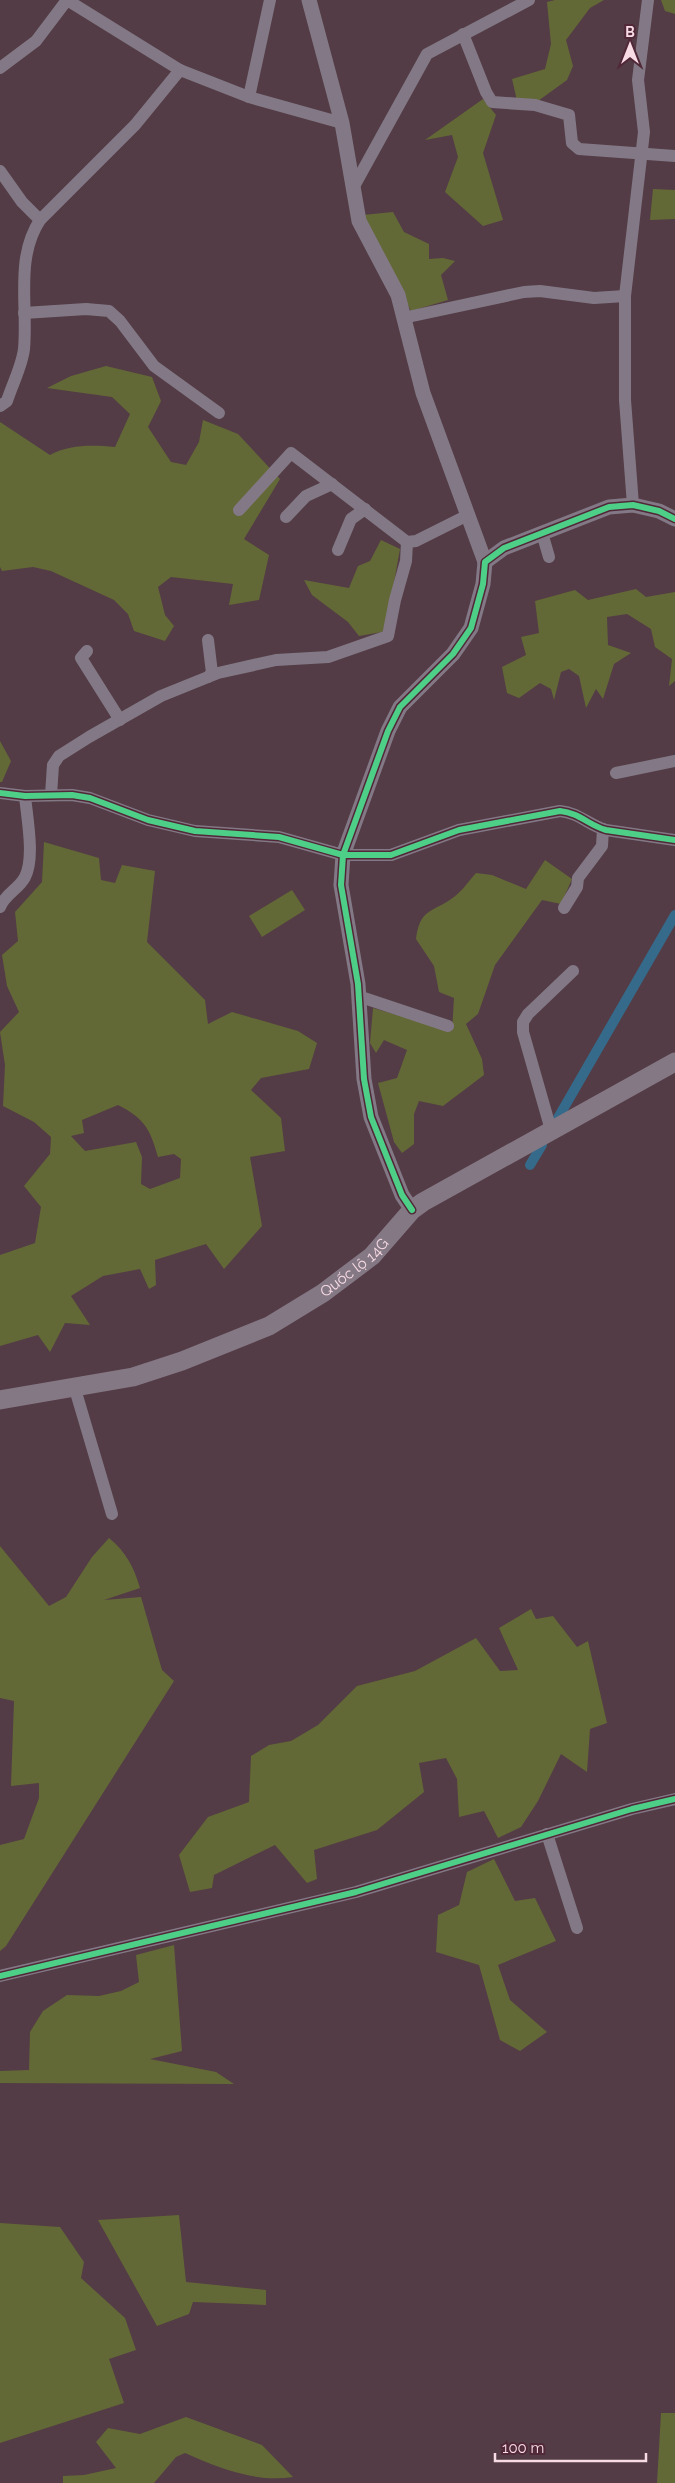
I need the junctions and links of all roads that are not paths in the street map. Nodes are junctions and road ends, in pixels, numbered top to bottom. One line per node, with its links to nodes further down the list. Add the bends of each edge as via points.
1 (270, 0): 8 (street)
2 (309, 0): 9 (street)
3 (529, 0): 5 (street)
4 (648, 0): 10 (street, via 638,80 644,132)
5 (463, 34): 10 (street, via 492,102 535,105 566,113 570,118 572,143 579,149); 13 (street, via 423,59)
6 (0, 68): 7 (street, via 36,41 67,0)
7 (180, 70): 8 (street); 14 (street, via 135,125)
8 (249, 96): 9 (street)
9 (342, 123): 13 (street)
10 (642, 153): 11 (street); 15 (street)
11 (675, 156)
12 (0, 171): 14 (street, via 22,202)
13 (353, 188): 17 (street, via 359,221 398,295)
14 (40, 220): 16 (street, via 32,231 24,278)
15 (625, 296): 17 (street, via 594,298 533,292); 21 (street, via 625,400)
16 (24, 313): 18 (street, via 24,350 7,401); 19 (street, via 86,308 109,311 154,366)
17 (403, 318): 24 (street, via 422,392)
18 (0, 406)
19 (219, 413)
20 (332, 484): 22 (street); 23 (street, via 291,453); 25 (street, via 306,496)
21 (633, 505): 26 (street, via 659,511); 27 (street, via 609,507)
22 (365, 509): 28 (street); 29 (street, via 351,519)
23 (240, 510)
24 (466, 516): 28 (street, via 416,541); 31 (street)
25 (286, 517)
26 (675, 519)
27 (542, 533): 30 (street); 31 (street, via 504,548)
28 (407, 542): 34 (street, via 406,561 388,636 328,657 276,660)
29 (338, 550)
30 (549, 558)
31 (485, 562): 43 (street, via 483,584 471,628 453,654 400,708 388,731)
32 (208, 640): 34 (street, via 212,673)
33 (87, 651): 35 (street, via 81,658)
34 (208, 677): 35 (street, via 162,696)
35 (120, 720): 39 (street, via 88,737 56,760)
36 (675, 761): 37 (street)
37 (616, 773)
38 (0, 793): 40 (street)
39 (51, 795): 40 (street); 43 (street, via 90,798 148,820 195,831 279,837)
40 (25, 796): 44 (street, via 28,870 25,879)
41 (603, 829): 42 (street); 43 (street, via 572,812 560,811 460,830 391,855); 45 (street, via 602,846 578,878 577,887)
42 (675, 840)
43 (343, 856): 47 (street, via 341,885)
44 (0, 907)
45 (564, 908)
46 (573, 971): 50 (street, via 523,1022 522,1032)
47 (358, 996): 48 (street); 51 (street, via 364,1079 371,1117 402,1195)
48 (448, 1026)
49 (675, 1062): 50 (main road, Quốc lộ 14G)
50 (551, 1130): 51 (main road, Quốc lộ 14G)
51 (412, 1210): 52 (main road, Quốc lộ 14G, via 372,1256 323,1293 269,1326 158,1369)
52 (75, 1389): 53 (main road, Quốc lộ 14G); 54 (street)
53 (0, 1400)
54 (112, 1514)
55 (675, 1799): 56 (street)
56 (547, 1834): 57 (street); 58 (street, via 356,1892)
57 (577, 1928)
58 (0, 1976)

